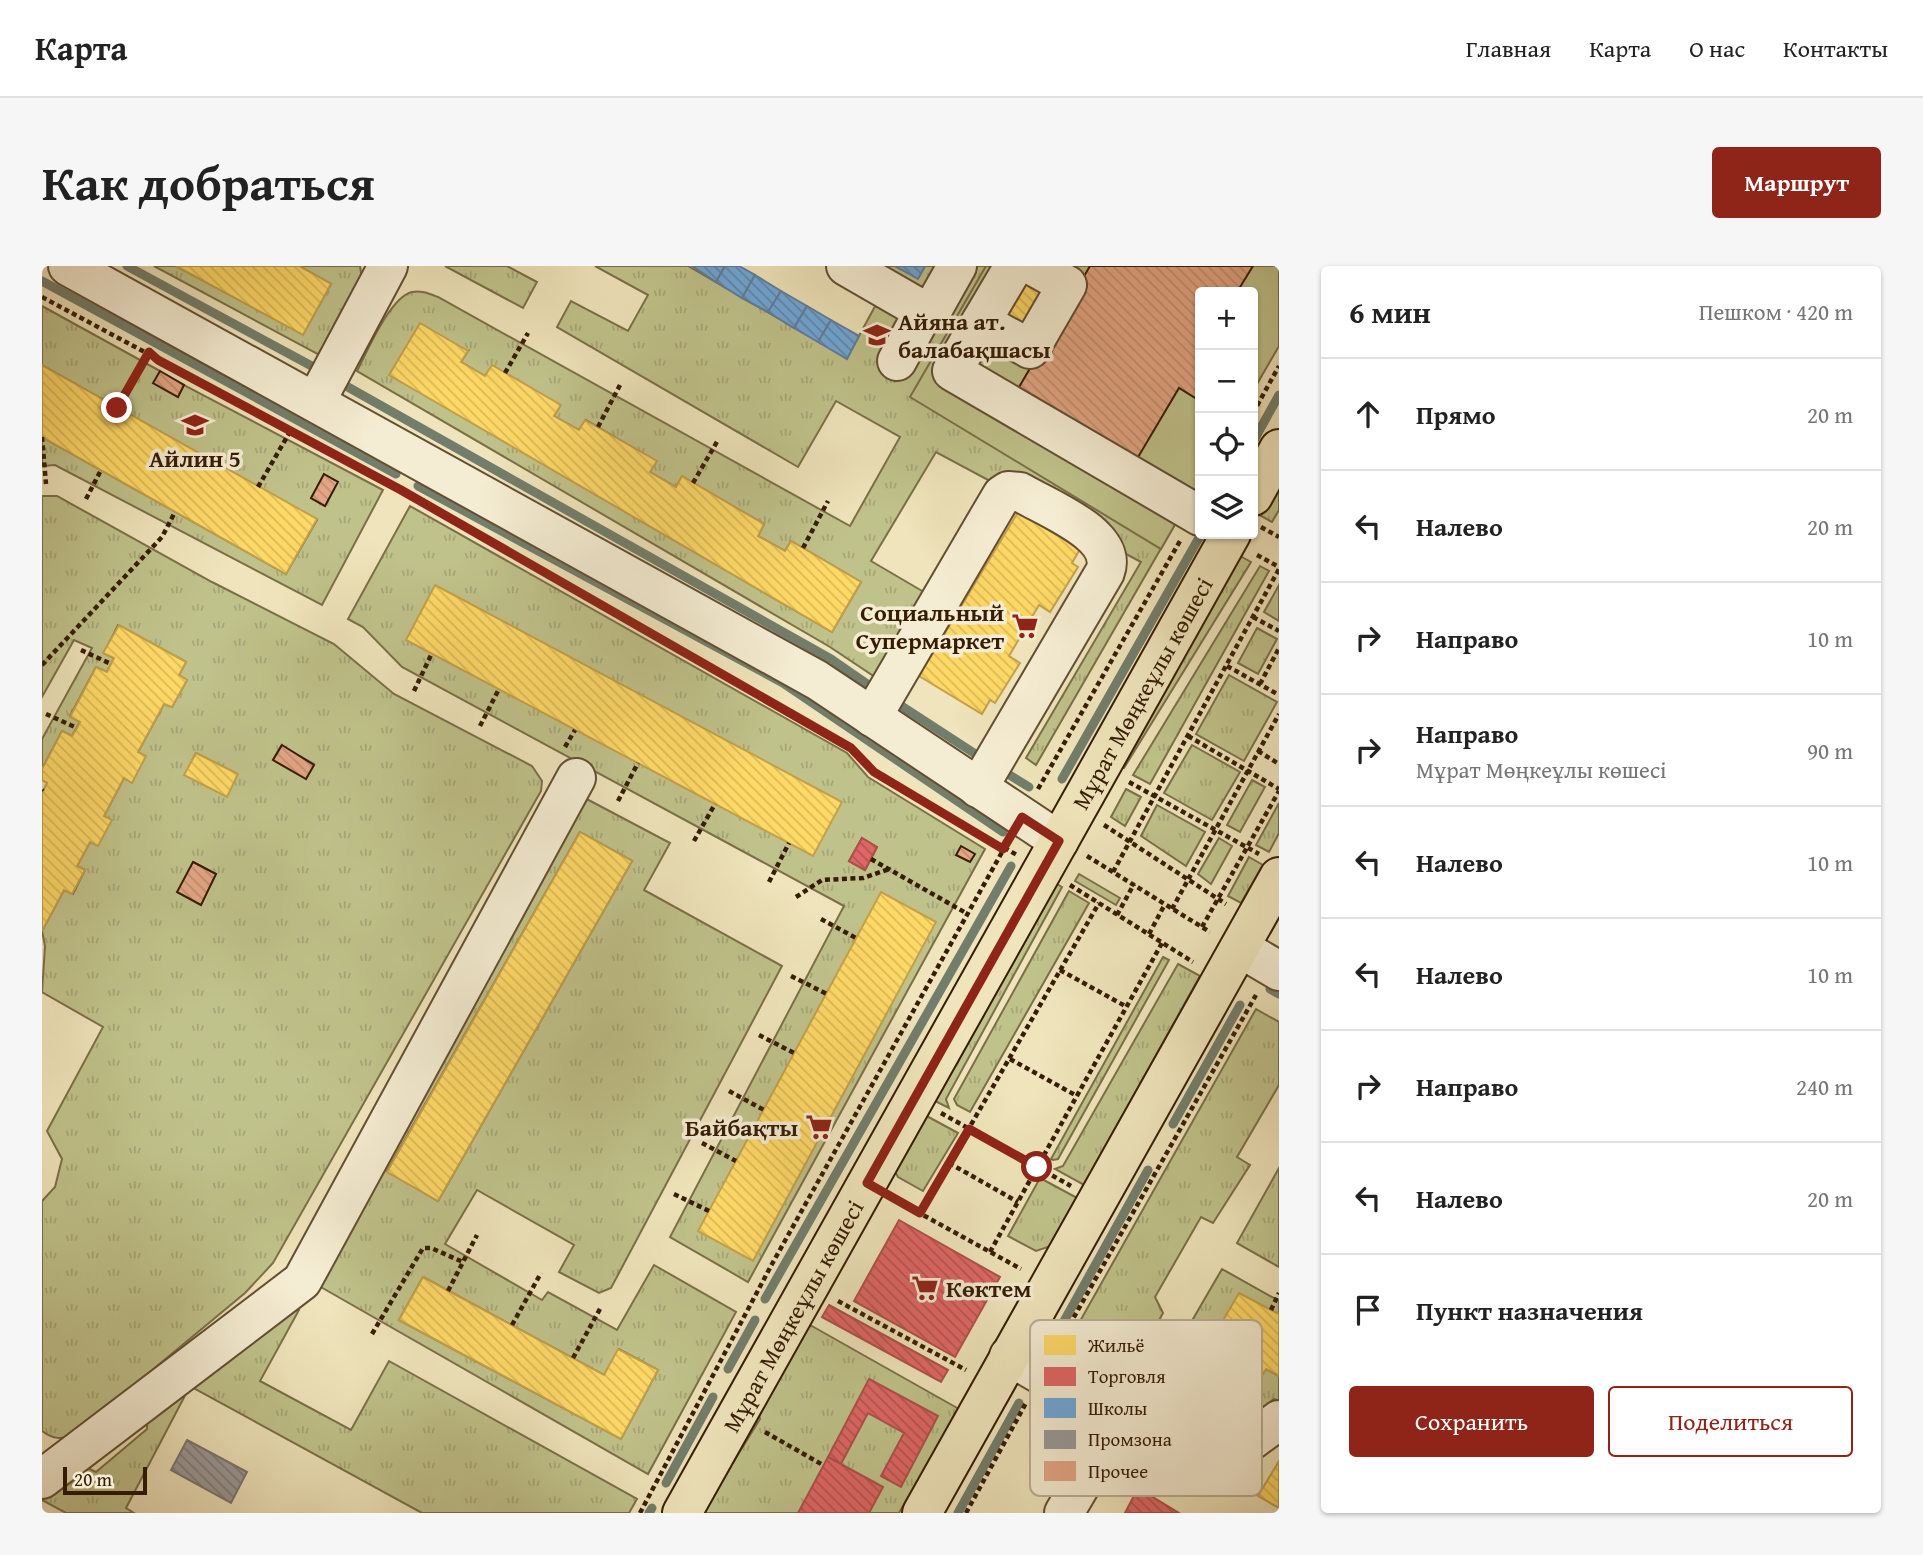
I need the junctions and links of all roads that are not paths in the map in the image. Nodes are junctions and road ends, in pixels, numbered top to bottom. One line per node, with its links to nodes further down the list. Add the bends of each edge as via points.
1 (68, 266): 10 (street)
2 (388, 266): 10 (street)
3 (846, 266): 7 (street)
4 (957, 266): 7 (street, via 934,307)
5 (1014, 266): 8 (street)
6 (1033, 266): 8 (street, via 1067,285 1030,349)
7 (924, 311): 9 (street)
8 (981, 321): 13 (street, via 952,371)
9 (897, 361)
10 (316, 401): 15 (street, via 817,680)
11 (1279, 449): 12 (main road)
12 (1258, 487)
13 (1195, 513)
14 (1228, 539): 18 (main road, Мұрат Мөңкеұлы көшесі)
15 (872, 717): 17 (street); 17 (street, via 1002,495 1020,492 1096,536 1107,552 1105,572)
16 (576, 778): 28 (street, via 302,1281)
17 (978, 788): 18 (street, via 1012,833)
18 (1068, 846): 30 (main road, Мұрат Мөңкеұлы көшесі, via 867,1183)
19 (1272, 867): 20 (main road)
20 (1231, 932): 21 (street); 22 (main road)
21 (1275, 969)
22 (1036, 1320)
23 (1030, 1334): 24 (main road)
24 (1015, 1371): 25 (street); 31 (main road)
25 (1030, 1378)
26 (1279, 1420): 27 (street)
27 (1262, 1433)
28 (46, 1469)
29 (1074, 1496): 32 (street)
30 (682, 1513)
31 (922, 1513)
32 (1064, 1513)

